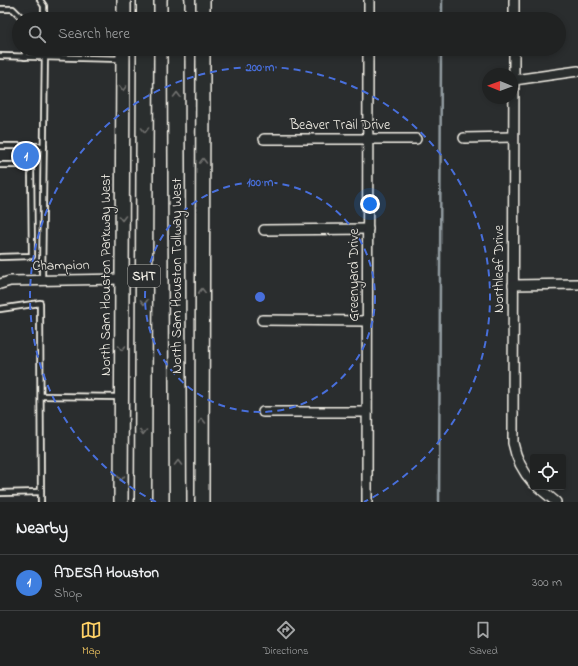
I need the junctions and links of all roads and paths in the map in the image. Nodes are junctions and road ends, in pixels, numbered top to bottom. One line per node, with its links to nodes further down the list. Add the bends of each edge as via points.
1 (40, 0): 10 (lane)
2 (124, 0): 11 (main road)
3 (145, 0): 12 (highway)
4 (176, 0): 13 (highway)
5 (203, 0): 14 (main road)
6 (369, 0): 15 (street)
7 (514, 0): 16 (street)
8 (0, 9): 9 (lane, via 13,9)
9 (16, 12)
10 (44, 12)
11 (124, 12)
12 (145, 12)
13 (176, 12)
14 (203, 12)
15 (369, 12)
16 (514, 12)
17 (0, 56): 25 (lane)
18 (71, 56): 26 (lane)
19 (123, 56): 42 (main road, North Sam Houston Parkway West, one-way to 42)
20 (145, 56): 61 (highway, SHT, one-way to 61)
21 (176, 56): 62 (highway, North Sam Houston Tollway West / SHT, one-way to 21)
22 (203, 56): 63 (main road, one-way to 22)
23 (368, 56): 34 (street, Greenyard Drive)
24 (514, 56): 27 (street, Northleaf Drive)
25 (25, 57): 26 (lane)
26 (45, 57): 37 (lane)
27 (514, 68)
28 (578, 71): 29 (street)
29 (518, 79)
30 (514, 104): 31 (street, Northleaf Drive)
31 (513, 136): 32 (street); 45 (street, Northleaf Drive)
32 (464, 138)
33 (264, 139): 34 (street, Beaver Trail Drive)
34 (368, 139): 35 (street, Beaver Trail Drive); 39 (street, Greenyard Drive)
35 (416, 139)
36 (0, 146): 37 (lane)
37 (44, 146): 43 (lane)
38 (0, 165): 41 (lane, via 31,165 32,256)
39 (368, 229): 40 (street); 49 (street, Greenyard Drive)
40 (264, 230)
41 (0, 257)
42 (122, 279): 43 (street, Champion); 51 (main road, North Sam Houston Parkway West, one-way to 51)
43 (42, 280): 44 (street, Champion, via 10,281)
44 (0, 284)
45 (513, 284): 46 (street); 54 (street, Northleaf Drive, via 513,443 515,453)
46 (578, 284)
47 (0, 309): 50 (lane, via 40,303)
48 (262, 320): 49 (street)
49 (368, 321): 53 (street, Greenyard Drive)
50 (40, 396): 51 (lane); 56 (lane)
51 (122, 397): 60 (main road, North Sam Houston Parkway West, one-way to 60)
52 (263, 412): 53 (street)
53 (367, 412): 64 (street, Greenyard Drive)
54 (530, 479)
55 (541, 490): 58 (street)
56 (41, 492): 57 (lane); 59 (lane)
57 (0, 493)
58 (549, 500)
59 (41, 502)
60 (121, 502)
61 (143, 502)
62 (178, 502)
63 (202, 502)
64 (367, 502)

